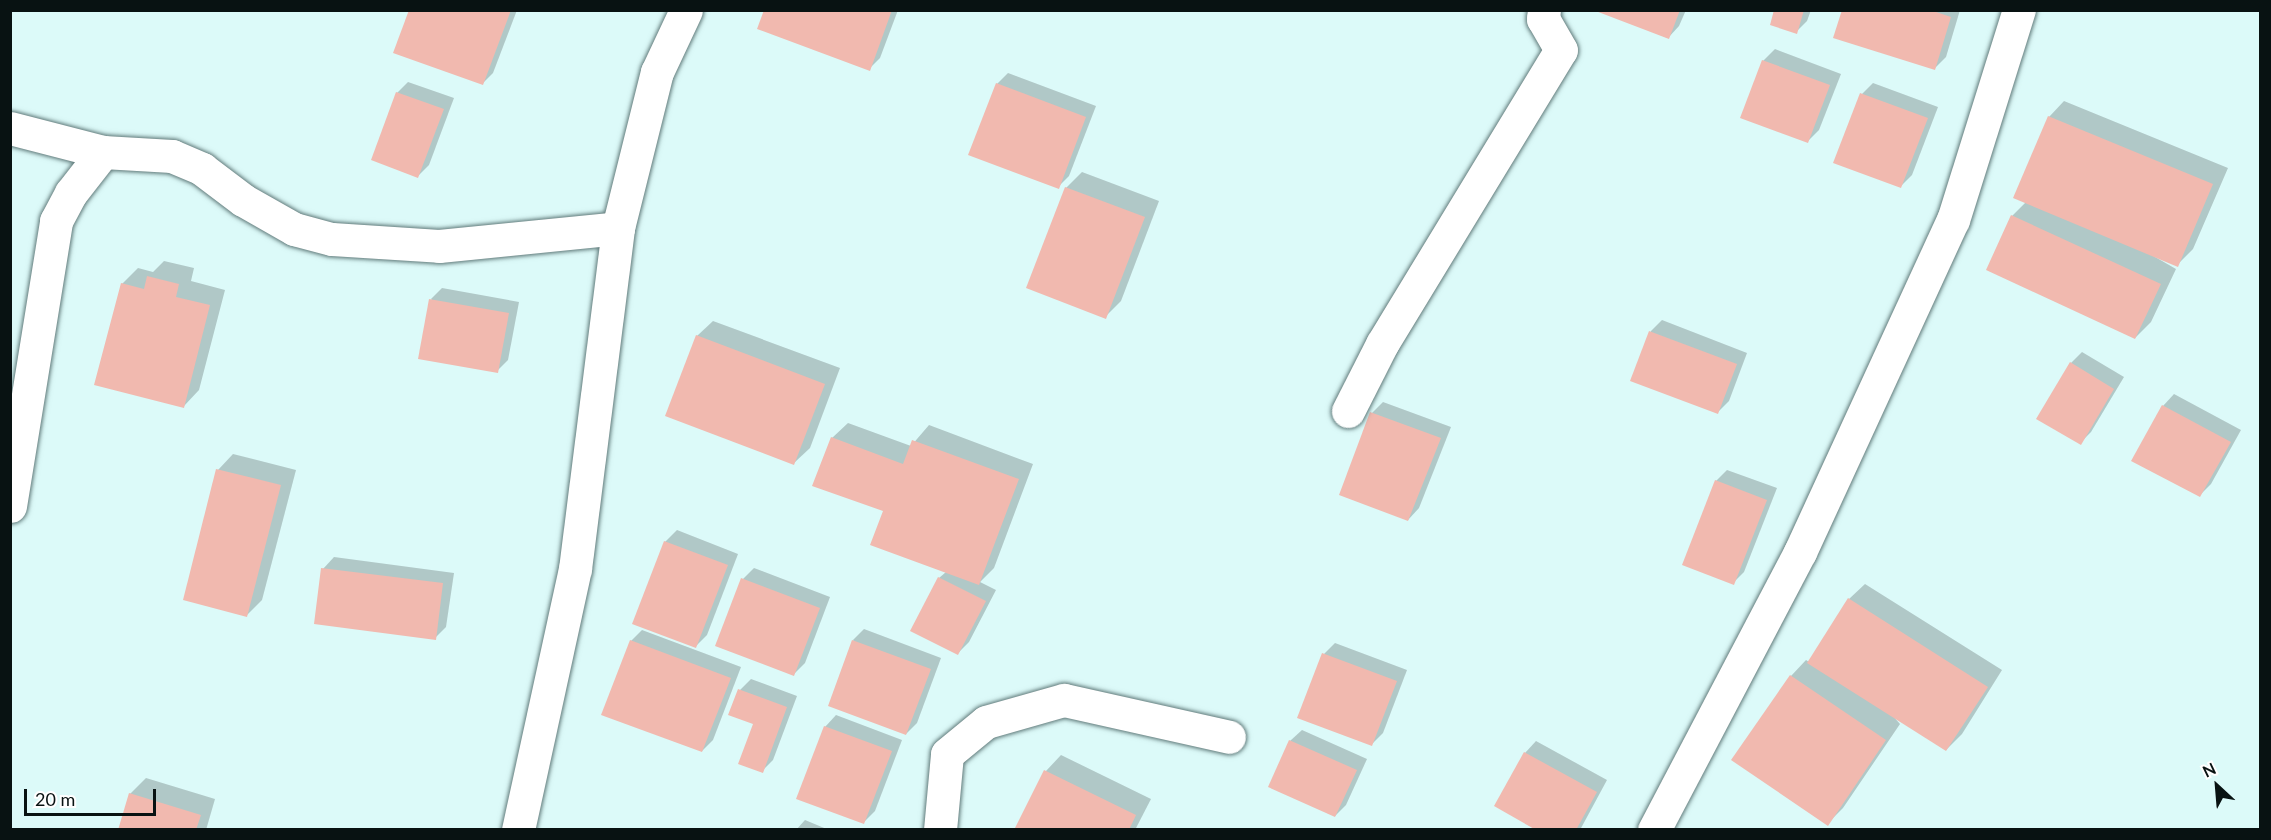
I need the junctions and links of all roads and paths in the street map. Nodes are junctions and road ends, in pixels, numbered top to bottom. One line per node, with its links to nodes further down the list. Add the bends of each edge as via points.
1 (686, 10): 6 (street, via 657,72)
2 (1544, 10): 7 (street, via 1543,19 1561,50 1382,344)
3 (2019, 10): 12 (street, via 1953,220 1800,552)
4 (10, 128): 5 (street)
5 (103, 152): 6 (street, via 172,156 202,169 243,200 294,229 332,239 439,246); 8 (street, via 71,193 56,221)
6 (618, 228): 10 (street, via 575,568)
7 (1348, 411)
8 (10, 506)
9 (1228, 737): 11 (street, via 1064,700 986,722 947,754)
10 (518, 830)
11 (940, 830)
12 (1654, 830)

